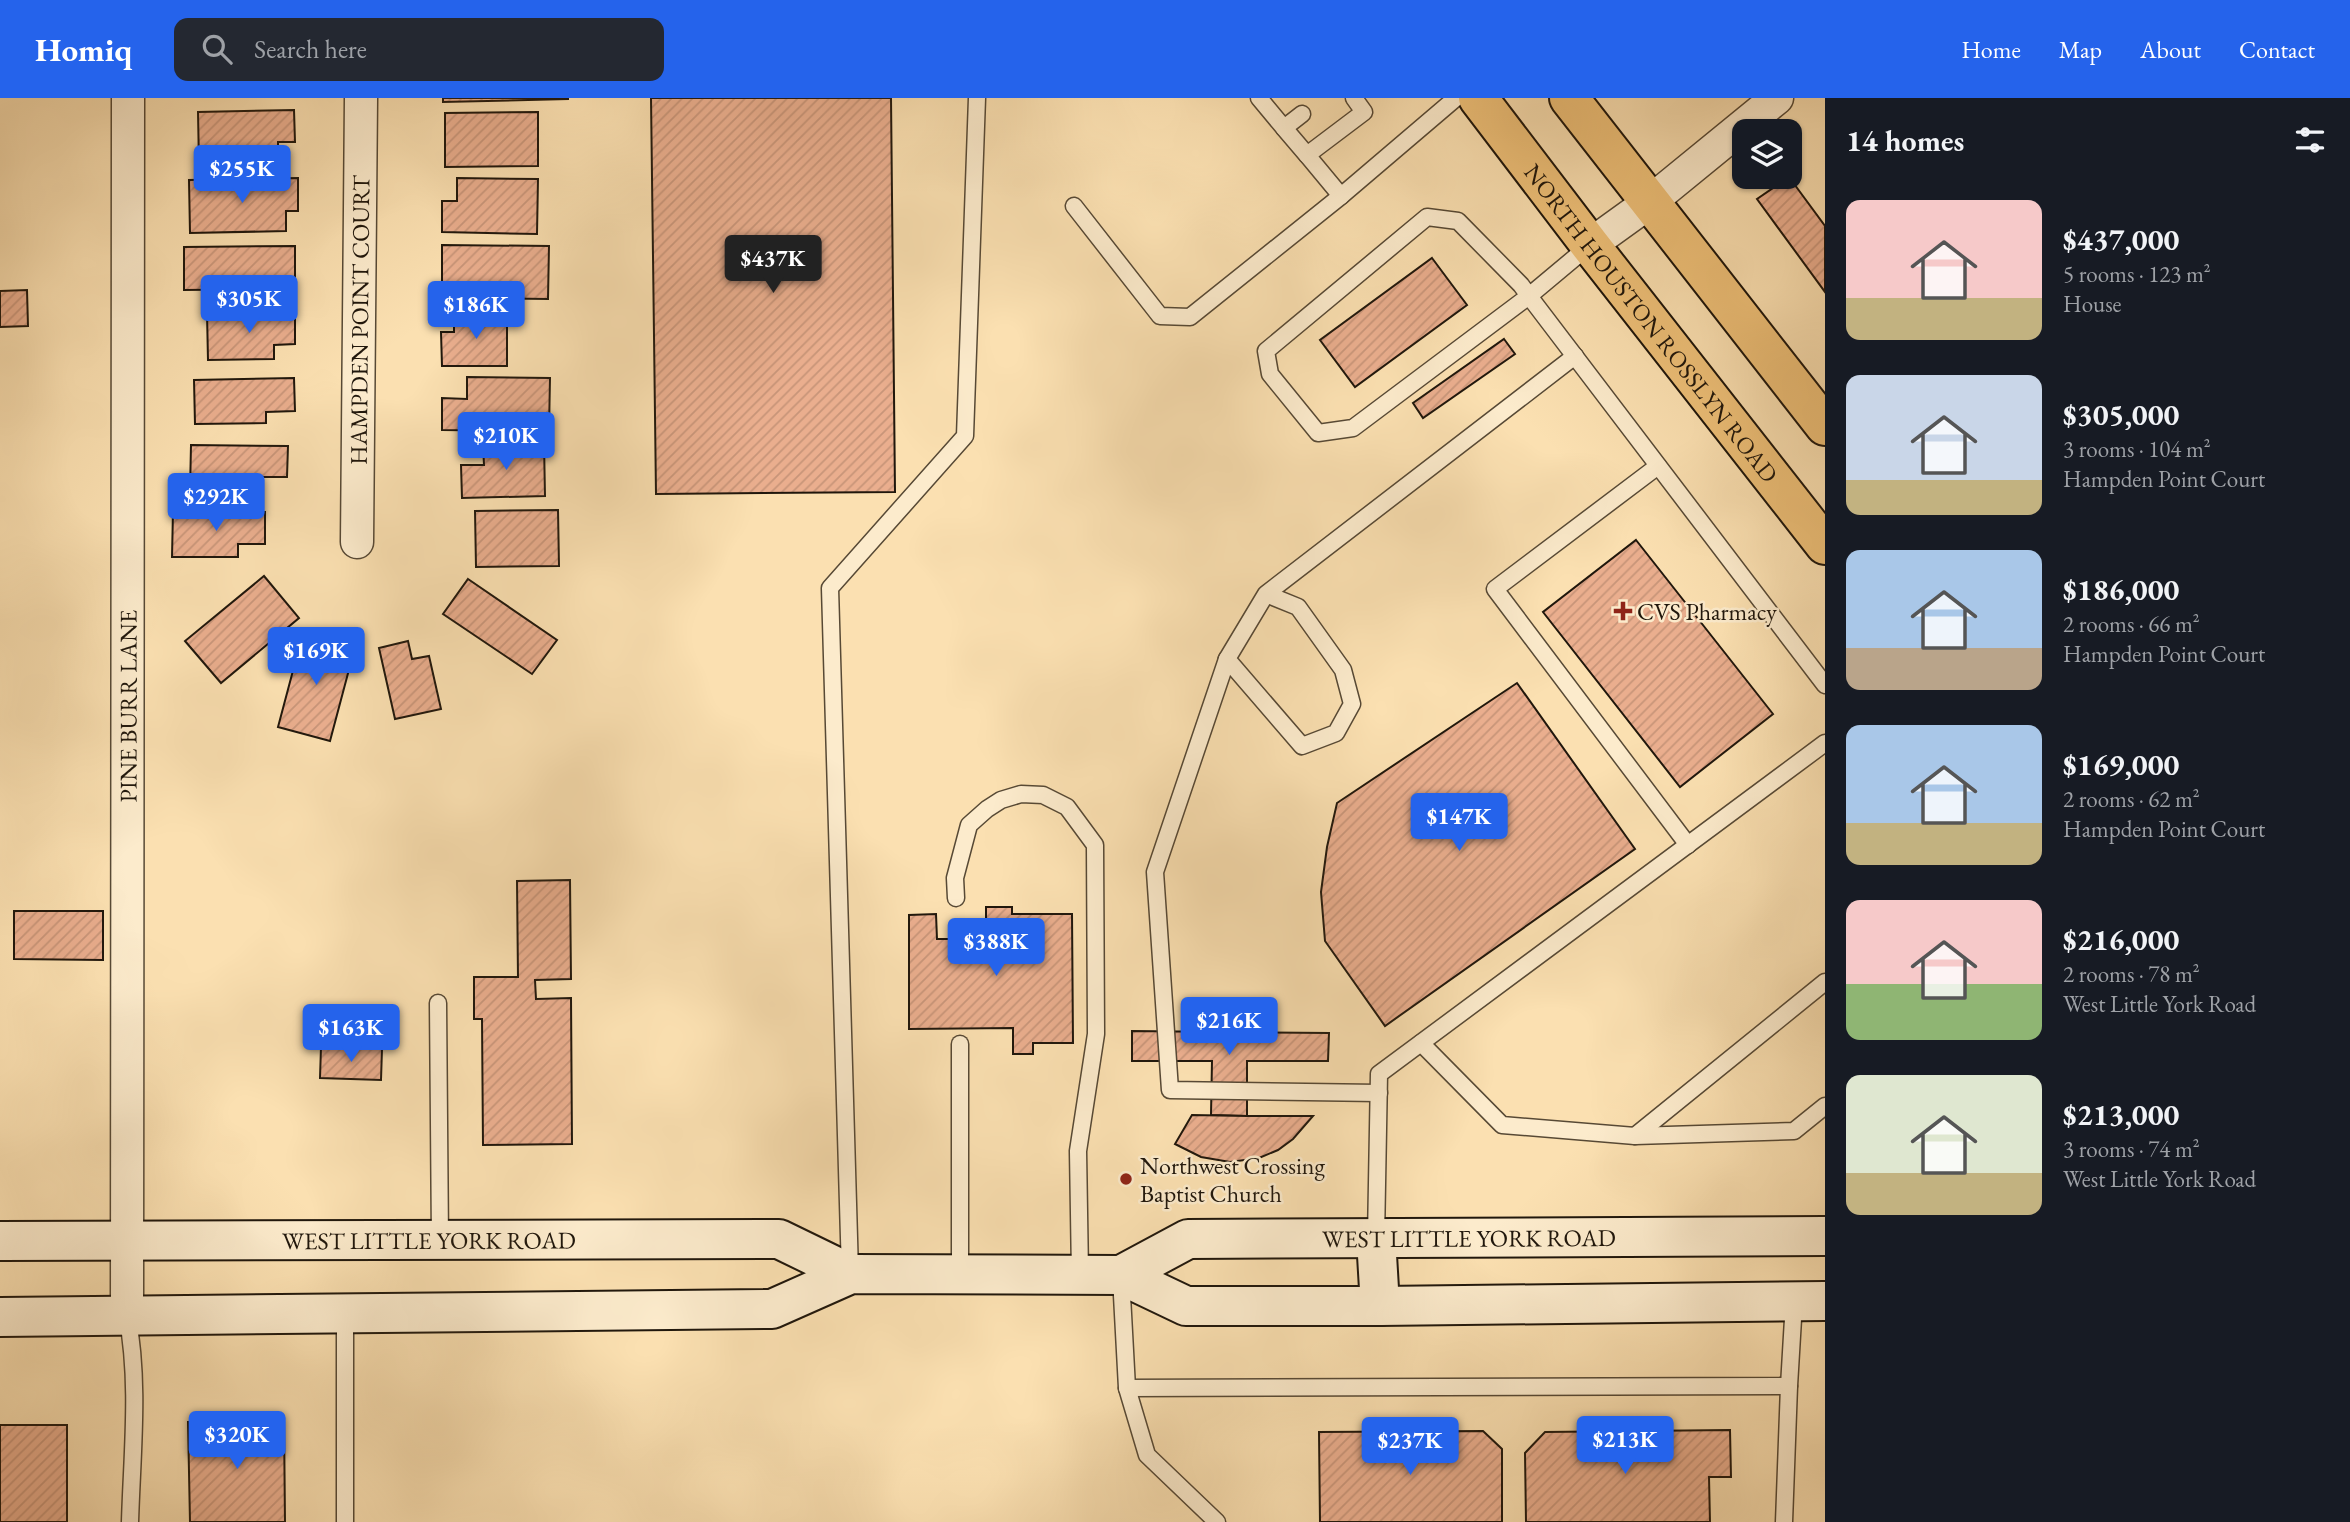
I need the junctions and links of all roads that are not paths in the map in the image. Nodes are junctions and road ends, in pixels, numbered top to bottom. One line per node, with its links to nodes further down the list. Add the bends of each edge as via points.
1 (128, 98): 40 (street, PINE BURR LANE)
2 (361, 98): 21 (street, HAMPDEN POINT COURT)
3 (977, 98): 42 (lane, via 965,436 830,588)
4 (1259, 98): 11 (lane)
5 (1354, 98): 12 (lane, via 1364,112)
6 (1456, 98): 13 (lane)
7 (1478, 98): 16 (main road, NORTH HOUSTON ROSSLYN ROAD)
8 (1569, 98): 14 (main road)
9 (1777, 98): 14 (street)
10 (1302, 114): 11 (lane)
11 (1284, 128): 12 (lane)
12 (1307, 155): 13 (lane)
13 (1340, 196): 15 (lane, via 1190,317 1160,316)
14 (1651, 201): 16 (street); 19 (main road)
15 (1074, 206)
16 (1590, 245): 17 (lane); 22 (main road, NORTH HOUSTON ROSSLYN ROAD)
17 (1529, 296): 17 (lane, via 1458,221 1427,217 1266,351 1270,374 1318,433 1353,428); 18 (lane)
18 (1575, 356): 20 (lane); 23 (lane)
19 (1825, 426)
20 (1658, 466): 25 (lane); 27 (lane, via 1495,589)
21 (357, 542)
22 (1825, 545)
23 (1266, 594): 24 (lane); 24 (lane, via 1298,607 1343,670 1352,704 1336,733 1302,746)
24 (1227, 659): 33 (lane, via 1155,872 1170,1090)
25 (1825, 685)
26 (1825, 743): 27 (lane)
27 (1688, 845): 31 (lane)
28 (956, 898): 43 (lane, via 955,878 969,825 1001,800 1021,794 1043,795 1067,807 1095,845 1096,1034 1078,1151)
29 (1825, 982): 35 (lane)
30 (438, 1003): 39 (lane)
31 (1421, 1043): 33 (lane, via 1379,1074); 35 (lane, via 1502,1125)
32 (960, 1044): 41 (lane)
33 (1379, 1093): 37 (lane)
34 (1825, 1106): 35 (lane, via 1794,1131)
35 (1635, 1136)
36 (1825, 1236): 37 (main road, WEST LITTLE YORK ROAD)
37 (1376, 1238): 44 (main road, WEST LITTLE YORK ROAD, via 1188,1239); 46 (main road)
38 (0, 1241): 40 (main road, WEST LITTLE YORK ROAD)
39 (440, 1241): 40 (main road, WEST LITTLE YORK ROAD); 42 (main road, WEST LITTLE YORK ROAD, via 779,1239)
40 (127, 1242): 48 (street, PINE BURR LANE)
41 (960, 1273): 42 (main road, WEST LITTLE YORK ROAD); 43 (main road, WEST LITTLE YORK ROAD)
42 (850, 1274): 47 (main road, WEST LITTLE YORK ROAD, via 772,1309)
43 (1080, 1274): 44 (main road, WEST LITTLE YORK ROAD)
44 (1121, 1275): 46 (main road, WEST LITTLE YORK ROAD, via 1186,1306); 51 (lane)
45 (1809, 1301): 46 (main road, WEST LITTLE YORK ROAD); 50 (lane)
46 (1380, 1306)
47 (345, 1313): 48 (main road, WEST LITTLE YORK ROAD); 53 (lane)
48 (127, 1315): 49 (main road, WEST LITTLE YORK ROAD); 52 (lane, via 134,1379)
49 (0, 1317)
50 (1789, 1386): 51 (lane); 55 (lane)
51 (1127, 1388): 54 (lane, via 1147,1455)
52 (130, 1522)
53 (345, 1522)
54 (1217, 1522)
55 (1784, 1522)

